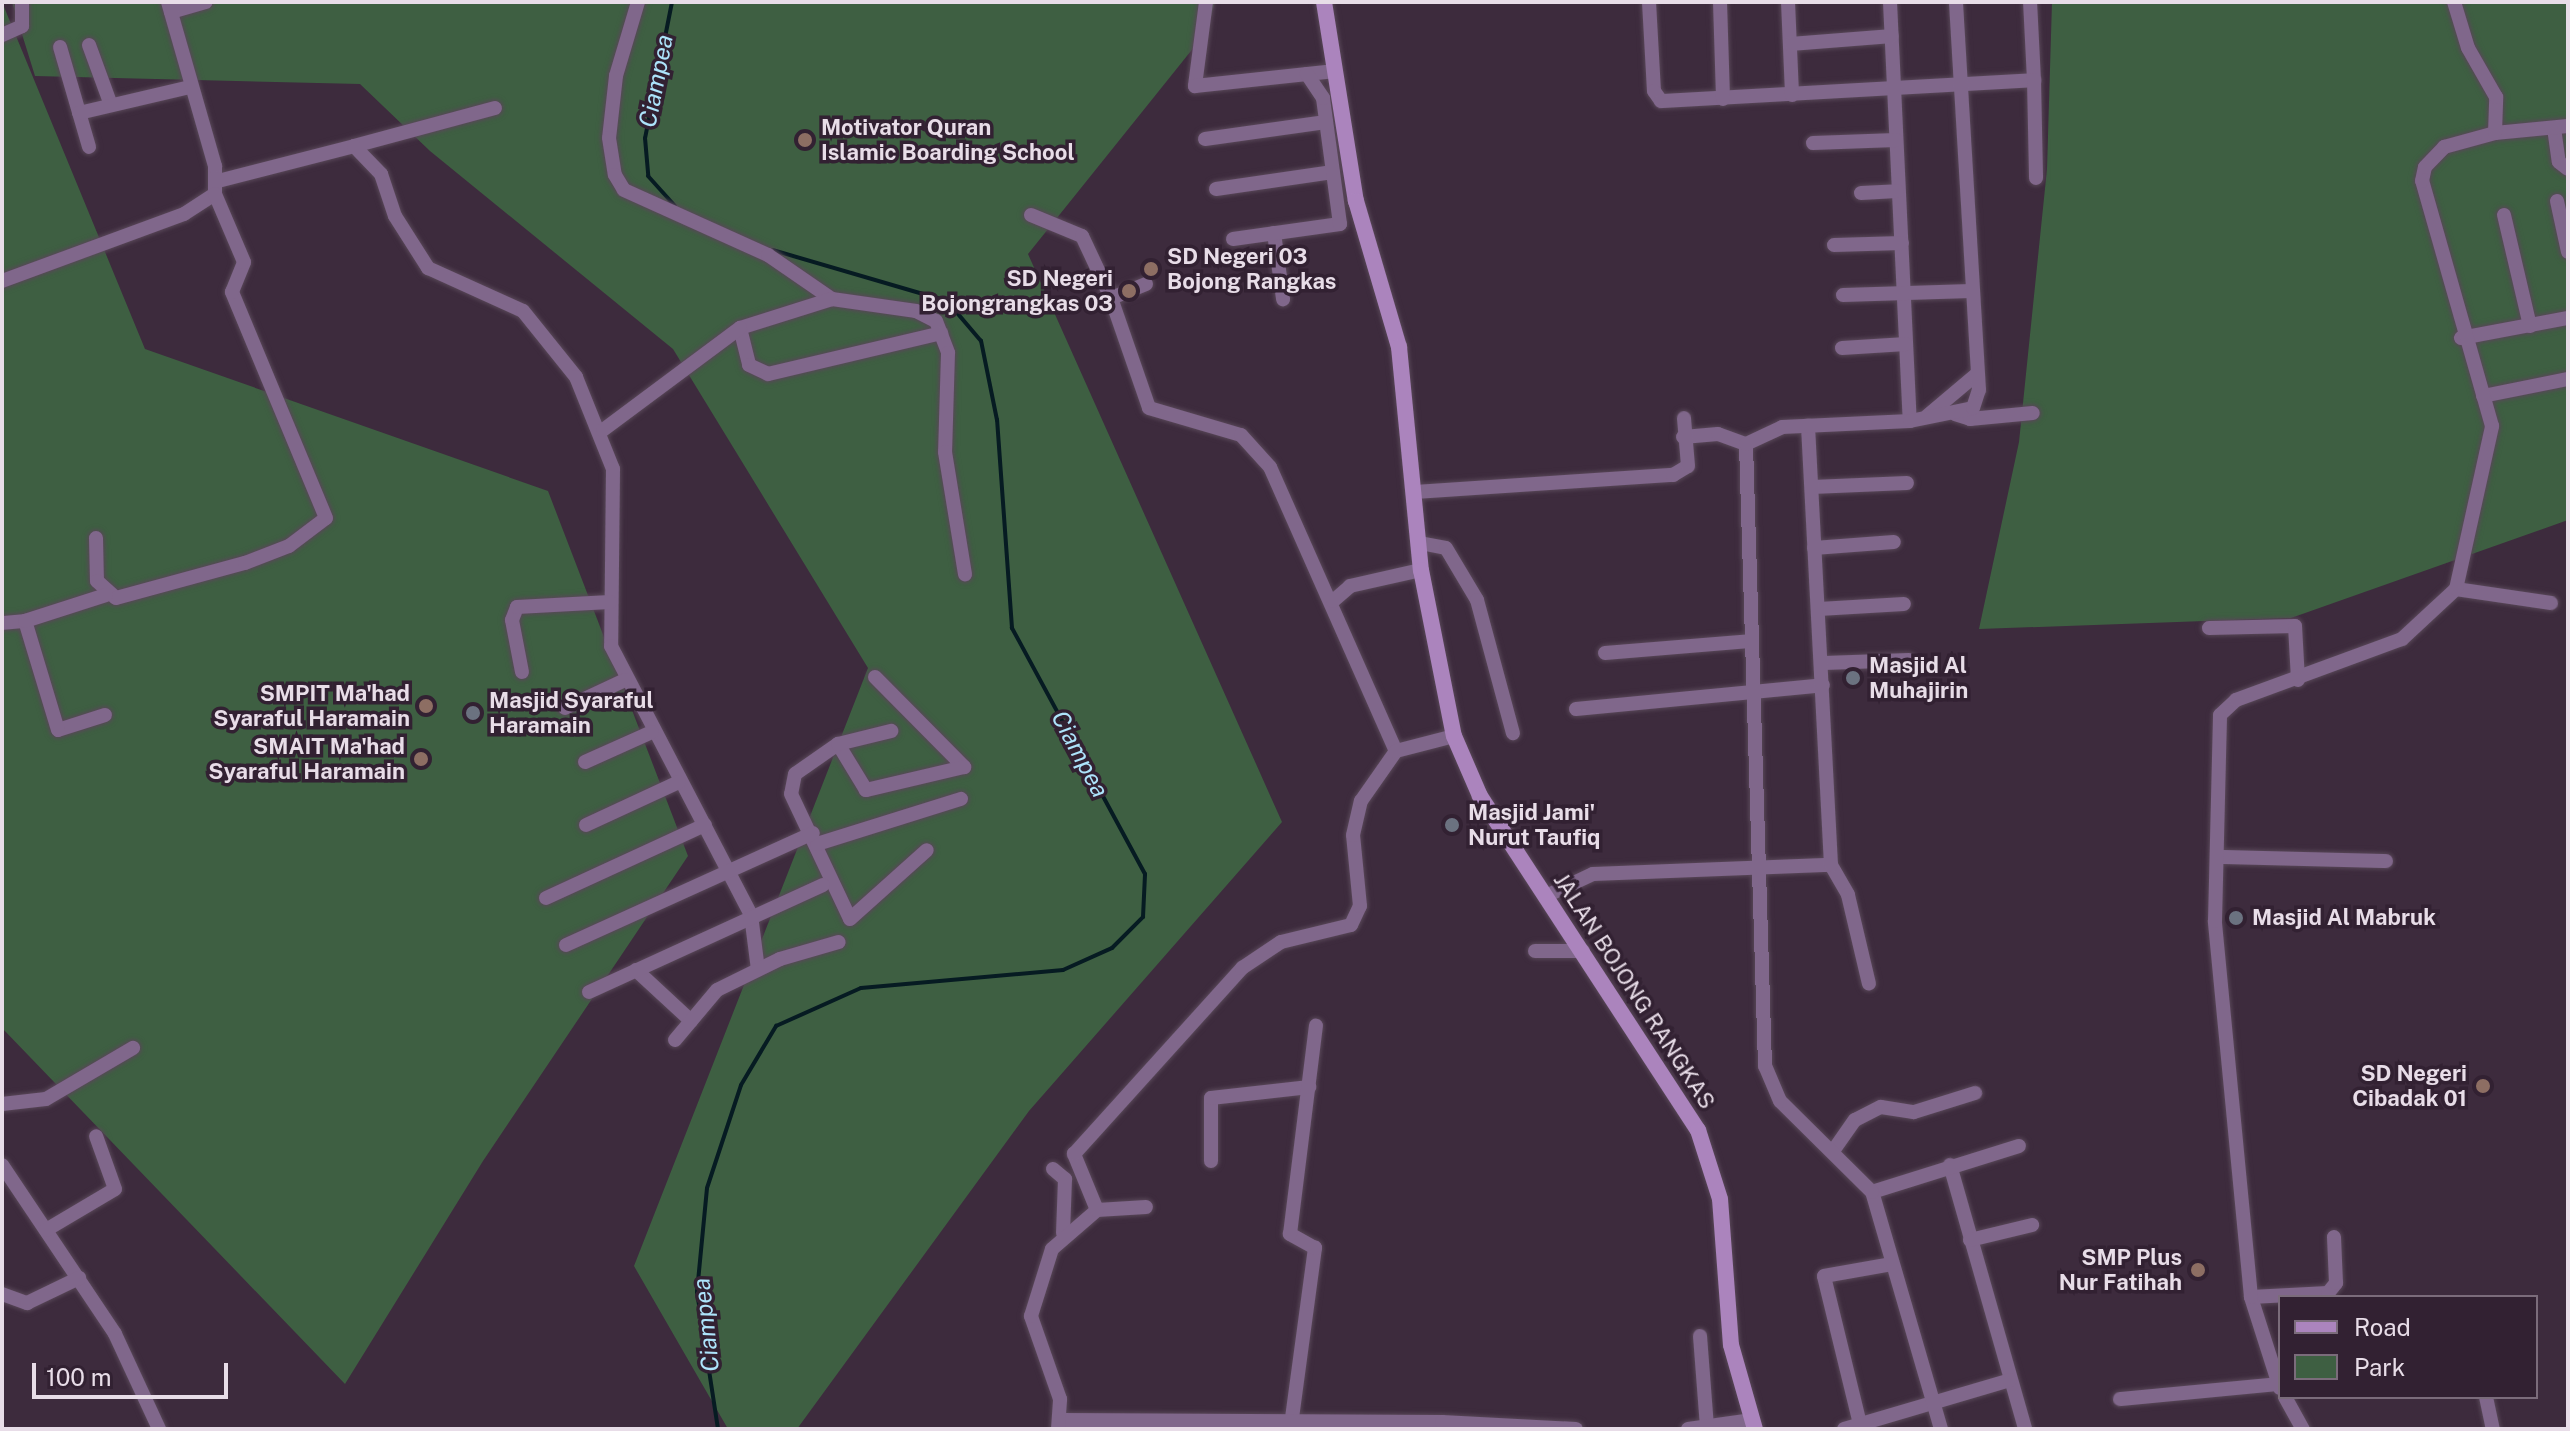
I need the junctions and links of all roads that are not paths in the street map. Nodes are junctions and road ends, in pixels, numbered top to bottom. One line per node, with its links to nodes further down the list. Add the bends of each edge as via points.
1 (22, 2): 14 (street, via 22,26)
2 (206, 2): 13 (street)
3 (638, 2): 59 (street, via 616,76 609,138 624,190 768,255)
4 (1206, 2): 20 (street, via 1195,86)
5 (1324, 2): 19 (main road, JALAN BOJONG RANGKAS)
6 (1649, 2): 26 (street, via 1656,98)
7 (1720, 2): 26 (street)
8 (1788, 2): 16 (street)
9 (1890, 2): 15 (street)
10 (1956, 2): 22 (street)
11 (2030, 2): 21 (street)
12 (2454, 2): 32 (street, via 2468,48 2494,88)
13 (170, 7): 23 (street)
14 (2, 35)
15 (1892, 36): 16 (street); 24 (street)
16 (1791, 44): 25 (street)
17 (89, 45): 27 (street)
18 (60, 47): 29 (street)
19 (1335, 71): 20 (street); 81 (main road, JALAN BOJONG RANGKAS, via 1360,218 1399,347)
20 (1307, 74): 30 (street, via 1323,98)
21 (2034, 80): 22 (street); 40 (street)
22 (1960, 85): 24 (street); 55 (street)
23 (190, 87): 27 (street); 41 (street)
24 (1894, 91): 25 (street); 34 (street)
25 (1792, 95): 26 (street)
26 (1723, 99)
27 (111, 105): 29 (street)
28 (495, 108): 36 (street)
29 (79, 113): 37 (street)
30 (1326, 122): 33 (street); 39 (street)
31 (2561, 127): 32 (street); 38 (street, via 2559,162)
32 (2495, 133): 65 (street, via 2444,147 2425,167 2422,181)
33 (1205, 139)
34 (1896, 140): 35 (street); 43 (street)
35 (1813, 143)
36 (354, 146): 41 (street); 76 (street, via 381,174 395,216 428,268 523,311 576,377)
37 (89, 147)
38 (2568, 169)
39 (1333, 172): 42 (street); 48 (street, via 1340,224)
40 (2036, 178)
41 (216, 188): 53 (street, via 184,214); 89 (street, via 244,262 232,292 326,518 289,546 245,563 116,598)
42 (1216, 189)
43 (1897, 191): 44 (street); 50 (street)
44 (1861, 193)
45 (2557, 201): 52 (street)
46 (1031, 215): 58 (street, via 1082,236)
47 (2504, 215): 62 (street)
48 (1274, 233): 49 (street); 60 (street)
49 (1233, 239)
50 (1902, 243): 51 (street); 56 (street)
51 (1834, 245)
52 (2568, 252)
53 (2, 281)
54 (1146, 284): 58 (street)
55 (1971, 291): 56 (street); 68 (street)
56 (1905, 293): 57 (street); 66 (street)
57 (1843, 295)
58 (1111, 298): 90 (street, via 1152,413 1251,443)
59 (832, 299): 63 (street); 64 (street, via 916,311)
60 (1283, 299)
61 (2568, 318): 62 (street)
62 (2530, 326): 65 (street)
63 (740, 328): 64 (street, via 749,365 768,374); 76 (street)
64 (941, 333): 87 (street, via 945,452)
65 (2461, 338): 70 (street)
66 (1906, 344): 67 (street); 74 (street)
67 (1842, 348)
68 (1977, 374): 71 (street, via 1973,408); 74 (street)
69 (2568, 379): 70 (street)
70 (2483, 396): 88 (street, via 2491,438)
71 (1954, 413): 72 (street, via 1970,419); 74 (street)
72 (2033, 413)
73 (1684, 418): 77 (street)
74 (1917, 420): 75 (street)
75 (1808, 426): 78 (street, via 1771,429); 80 (street)
76 (603, 430): 91 (street, via 613,469)
77 (1683, 437): 78 (street, via 1718,434); 81 (street, via 1688,466 1673,475)
78 (1746, 444): 98 (street)
79 (1907, 483): 80 (street)
80 (1812, 487): 85 (street)
81 (1415, 492): 84 (main road, JALAN BOJONG RANGKAS)
82 (96, 538): 89 (street, via 97,581)
83 (1894, 542): 85 (street)
84 (1420, 543): 86 (main road, JALAN BOJONG RANGKAS); 113 (street, via 1446,548 1477,600)
85 (1814, 548): 94 (street)
86 (1421, 570): 90 (street, via 1350,586); 114 (main road, JALAN BOJONG RANGKAS)
87 (965, 574)
88 (2456, 589): 92 (street); 105 (street, via 2402,639)
89 (106, 595): 95 (street)
90 (1333, 601): 116 (street)
91 (610, 602): 102 (street, via 517,607 511,616); 104 (street, via 611,646)
92 (2551, 603)
93 (1904, 604): 94 (street)
94 (1819, 609): 101 (street)
95 (25, 621): 96 (street); 110 (street, via 58,730)
96 (2, 623)
97 (2209, 628): 105 (street, via 2295,626)
98 (1750, 641): 99 (street); 107 (street)
99 (1605, 653)
100 (1909, 660): 101 (street)
101 (1824, 663): 106 (street)
102 (522, 672)
103 (875, 677): 115 (street, via 964,767 866,790)
104 (625, 680): 108 (street); 112 (street)
105 (2298, 680): 124 (street, via 2222,709)
106 (1823, 685): 107 (street); 127 (street)
107 (1749, 693): 109 (street); 126 (street)
108 (565, 708)
109 (1576, 709)
110 (105, 715)
111 (891, 731): 115 (street)
112 (652, 732): 117 (street); 118 (street)
113 (1513, 733)
114 (1454, 736): 116 (street); 130 (main road, JALAN BOJONG RANGKAS, via 1480,796)
115 (838, 744): 122 (street, via 808,762 790,788)
116 (1396, 751): 157 (street, via 1354,816 1357,916 1342,932 1308,933 1263,951 1135,1078 1073,1158)
117 (585, 762)
118 (679, 782): 120 (street); 121 (street)
119 (961, 799): 122 (street)
120 (586, 825)
121 (705, 825): 128 (street); 131 (street)
122 (815, 839): 123 (street, via 850,919); 128 (street)
123 (927, 850)
124 (2221, 857): 125 (street); 168 (street, via 2214,903)
125 (2386, 861)
126 (1759, 864): 127 (street); 130 (street, via 1593,874); 150 (street, via 1765,1066 1780,1101)
127 (1831, 865): 139 (street, via 1848,895)
128 (730, 871): 132 (street); 134 (street)
129 (823, 885): 132 (street)
130 (1546, 896): 136 (main road, JALAN BOJONG RANGKAS)
131 (546, 898)
132 (751, 915): 137 (street); 138 (street)
133 (839, 942): 138 (street)
134 (566, 945)
135 (1535, 951): 136 (street)
136 (1583, 951): 180 (main road, JALAN BOJONG RANGKAS, via 1687,1108 1708,1154 1729,1279 1731,1345)
137 (636, 970): 140 (street); 141 (street)
138 (758, 970): 141 (street, via 717,990)
139 (1869, 984)
140 (589, 992)
141 (691, 1021): 143 (street)
142 (1316, 1026): 145 (street)
143 (675, 1040)
144 (133, 1048): 147 (street, via 46,1099)
145 (1309, 1087): 151 (street, via 1211,1098); 177 (street, via 1290,1234 1315,1248)
146 (1975, 1093): 150 (street, via 1914,1112 1881,1107 1855,1120)
147 (2, 1104)
148 (96, 1136): 159 (street, via 115,1189)
149 (2019, 1146): 153 (street)
150 (1833, 1151): 155 (street)
151 (1211, 1161)
152 (2, 1165): 159 (street)
153 (1950, 1165): 155 (street); 162 (street)
154 (1053, 1169): 160 (street, via 1065,1179)
155 (1872, 1192): 163 (street)
156 (1146, 1207): 157 (street)
157 (1097, 1210): 160 (street)
158 (2032, 1225): 162 (street)
159 (46, 1230): 164 (street)
160 (1061, 1237): 178 (street, via 1031,1316)
161 (2334, 1237): 166 (street, via 2336,1283 2328,1293)
162 (1970, 1240): 170 (street)
163 (1892, 1264): 176 (street); 179 (street, via 1824,1276)
164 (79, 1278): 165 (street, via 27,1303); 184 (street, via 115,1334)
165 (2, 1294)
166 (2290, 1295)
167 (2278, 1296): 168 (street)
168 (2251, 1297): 171 (street)
169 (1700, 1336): 182 (street)
170 (2010, 1380): 176 (street); 189 (street)
171 (2278, 1381)
172 (2278, 1390): 173 (street)
173 (2120, 1399)
174 (2286, 1399): 190 (street)
175 (2486, 1399): 191 (street)
176 (1933, 1405): 179 (street); 188 (street)
177 (1292, 1418): 178 (street); 181 (street)
178 (1060, 1424)
179 (1860, 1424): 187 (street)
180 (1753, 1425): 182 (street)
181 (1442, 1426): 183 (street)
182 (1707, 1427): 186 (street)
183 (1511, 1428): 185 (street)
184 (159, 1429)
185 (1576, 1429)
186 (1688, 1429)
187 (1844, 1429)
188 (1941, 1429)
189 (2025, 1429)
190 (2303, 1429)
191 (2493, 1429)

